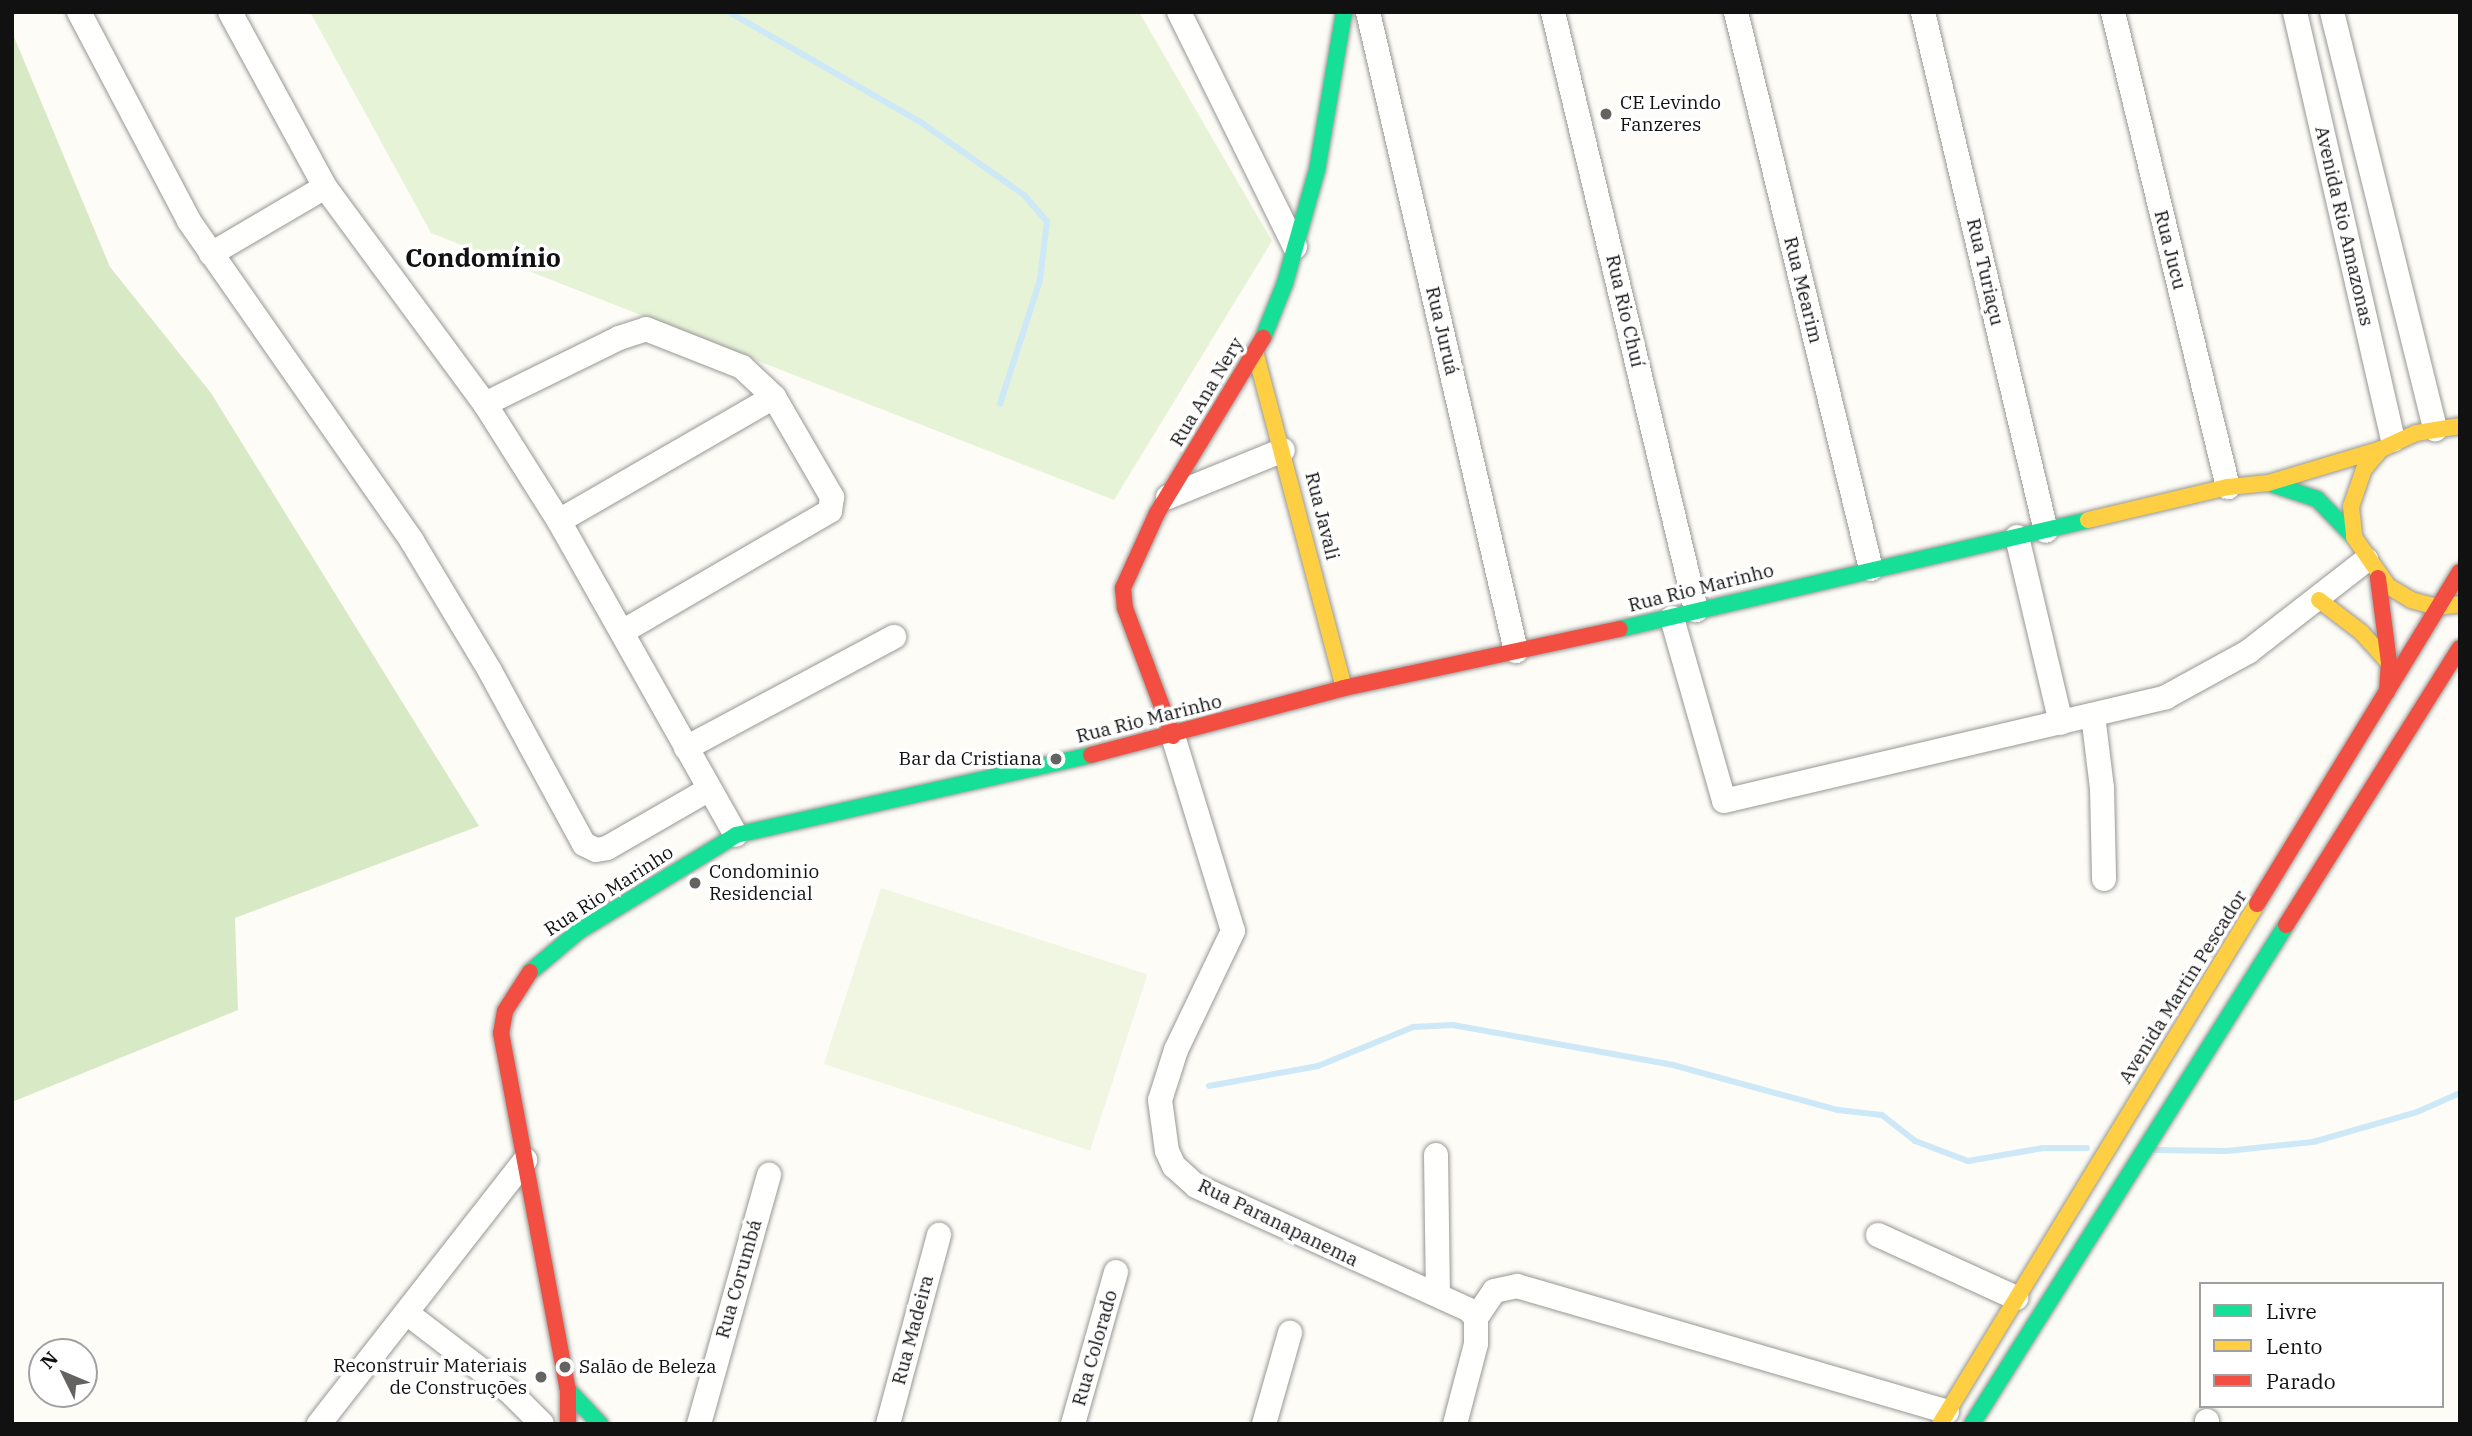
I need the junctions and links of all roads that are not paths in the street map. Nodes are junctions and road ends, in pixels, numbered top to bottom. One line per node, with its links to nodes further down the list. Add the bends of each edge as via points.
1 (79, 12): 14 (street, via 189,221)
2 (230, 12): 12 (street)
3 (1179, 12): 13 (street)
4 (1344, 12): 13 (street, Rua Ana Nery, via 1317,170)
5 (1368, 12): 41 (street, Rua Juruá)
6 (1553, 12): 36 (street, Rua Rio Chuí)
7 (1736, 12): 30 (street, Rua Mearim)
8 (1923, 12): 27 (street, Rua Turiaçu)
9 (2113, 12): 24 (street, Rua Jucu)
10 (2295, 12): 21 (street, Avenida Rio Amazonas)
11 (2332, 12): 19 (street, Avenida Rio Amazonas)
12 (325, 187): 14 (street); 17 (street)
13 (1295, 247): 15 (street, Rua Ana Nery)
14 (211, 254): 49 (street, via 425,561 584,844 596,850 607,848)
15 (1256, 355): 22 (street, Rua Javali); 25 (street, Rua Ana Nery)
16 (774, 397): 17 (street, via 742,368 646,330 619,338); 26 (street); 38 (street, via 832,497 830,511)
17 (485, 404): 26 (street)
18 (2460, 426): 19 (street, Rua Rio Marinho)
19 (2439, 429): 20 (street); 21 (street, Rua Rio Marinho)
20 (2460, 435)
21 (2387, 445): 23 (street, Rua Rio Marinho); 29 (street, via 2355,488 2351,506)
22 (1283, 450): 25 (street); 43 (street, Rua Javali)
23 (2268, 483): 24 (street, Rua Rio Marinho); 29 (street, Rua Rio Marinho, via 2318,499)
24 (2228, 487): 27 (street, Rua Rio Marinho)
25 (1168, 497): 47 (street, Rua Ana Nery, via 1125,579 1123,598)
26 (559, 521): 38 (street)
27 (2046, 531): 28 (street, Rua Rio Marinho)
28 (2017, 537): 30 (street, Rua Rio Marinho); 46 (street)
29 (2354, 537): 31 (street)
30 (1871, 569): 36 (street, Rua Rio Marinho)
31 (2372, 569): 33 (street); 35 (street, via 2403,596); 42 (street)
32 (2460, 572): 35 (street, Avenida Martin Pescador)
33 (2319, 600): 42 (street, via 2361,632); 45 (street, via 2212,676 2166,697)
34 (2460, 604): 35 (street)
35 (2437, 607): 44 (street, Avenida Martin Pescador)
36 (1696, 610): 37 (street, Rua Rio Marinho)
37 (1672, 618): 41 (street, Rua Rio Marinho); 46 (street, via 1724,801)
38 (624, 631): 48 (street)
39 (894, 637): 48 (street)
40 (2460, 648): 74 (street)
41 (1516, 651): 43 (street, Rua Rio Marinho)
42 (2389, 663): 44 (street)
43 (1344, 688): 47 (street, Rua Rio Marinho)
44 (2387, 695): 59 (street, Avenida Martin Pescador)
45 (2093, 715): 46 (street); 51 (street, via 2102,788)
46 (2061, 723)
47 (1173, 736): 50 (street, Rua Rio Marinho); 58 (street, Rua Paranapanema, via 1233,931 1176,1050 1160,1100 1161,1127 1174,1166 1196,1186 1360,1264)
48 (686, 748): 49 (street)
49 (708, 790): 50 (street)
50 (736, 835): 53 (street, Rua Rio Marinho, via 579,931 512,993 501,1033)
51 (2104, 879)
52 (1436, 1155): 58 (street)
53 (524, 1160): 60 (street); 63 (street, Rua Rio Marinho)
54 (769, 1175): 69 (street, Rua Corumbá)
55 (939, 1235): 70 (street, Rua Madeira)
56 (1878, 1235): 59 (street)
57 (1116, 1272): 71 (street, Rua Colorado)
58 (1438, 1294): 61 (street, Rua Paranapanema, via 1462,1304)
59 (2016, 1298): 64 (street, Avenida Martin Pescador)
60 (408, 1314): 65 (street); 66 (street, via 510,1392)
61 (1476, 1318): 64 (street, via 1494,1292 1517,1286); 73 (street, via 1476,1344)
62 (1290, 1333): 72 (street)
63 (568, 1390): 67 (street, Rua Rio Marinho); 68 (street)
64 (1943, 1418)
65 (319, 1424)
66 (542, 1424)
67 (568, 1424)
68 (600, 1424)
69 (699, 1424)
70 (888, 1424)
71 (1073, 1424)
72 (1264, 1424)
73 (1455, 1424)
74 (1972, 1424)

